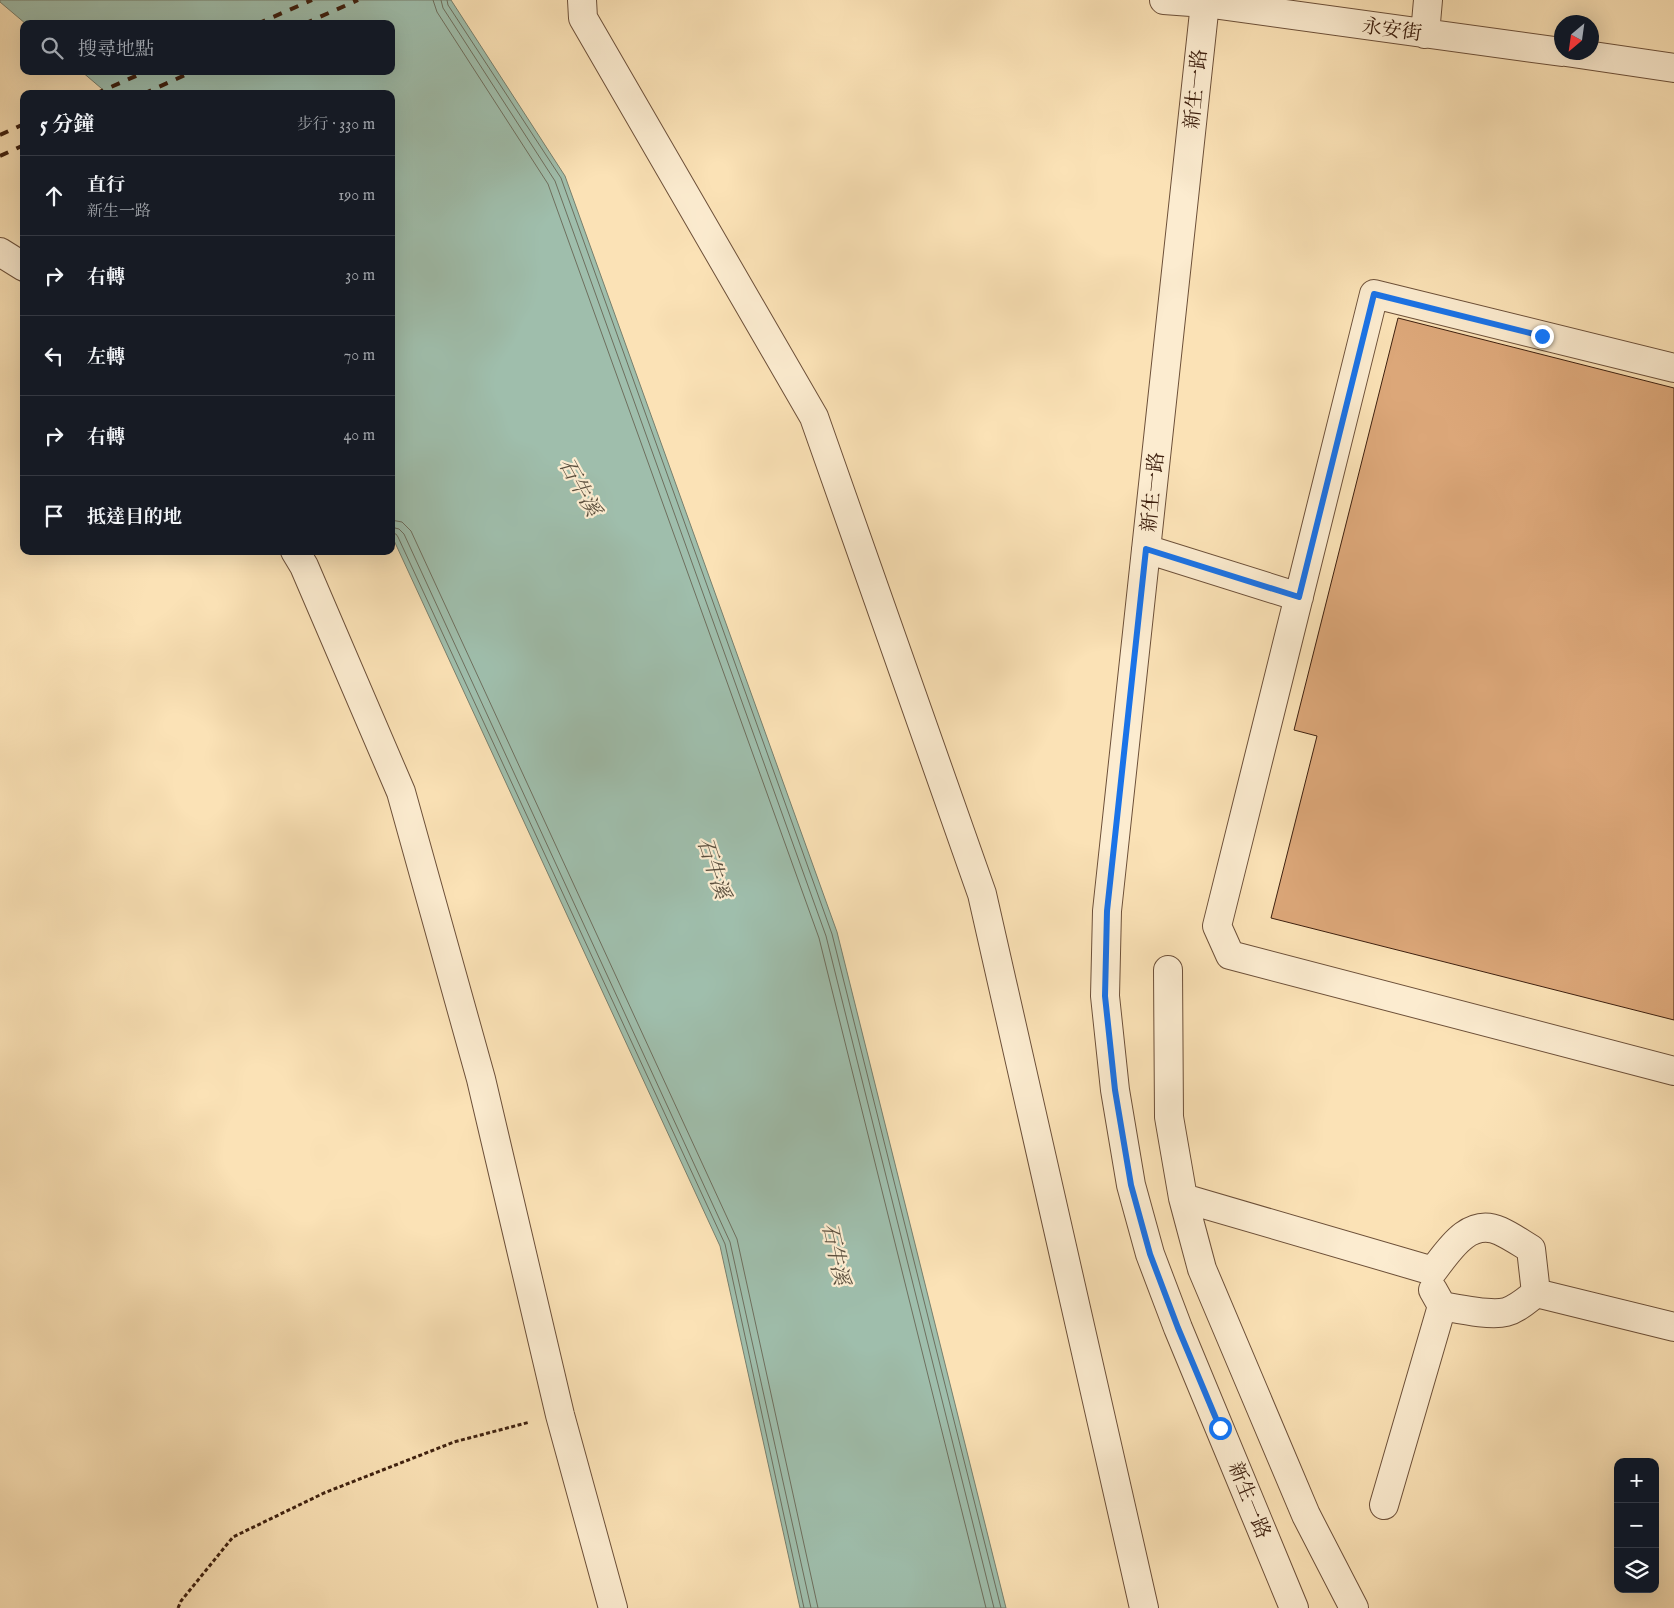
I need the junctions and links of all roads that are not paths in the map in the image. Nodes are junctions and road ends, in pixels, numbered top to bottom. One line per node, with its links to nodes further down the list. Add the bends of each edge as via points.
1 (582, 0): 24 (street, via 584,18 814,417 976,876)
2 (1164, 0): 4 (street, 永安街)
3 (1428, 0): 5 (street)
4 (1205, 3): 5 (street, 永安街); 12 (street, 新生一路)
5 (1425, 34): 6 (street, 永安街)
6 (1554, 51)
7 (1599, 57): 8 (street)
8 (1674, 68)
9 (0, 252): 10 (street)
10 (20, 264)
11 (1674, 368): 14 (street, via 1374,294)
12 (1146, 549): 14 (street); 25 (street, 新生一路, via 1107,911 1105,996 1115,1090 1131,1185 1150,1254)
13 (297, 555): 23 (street, via 401,792 481,1079 560,1414)
14 (1299, 597): 16 (street, via 1217,926 1230,955)
15 (1168, 970): 17 (street, via 1169,1117)
16 (1674, 1071)
17 (1183, 1198): 18 (street); 26 (street, via 1202,1269 1306,1515)
18 (1433, 1271): 19 (street, via 1458,1240 1479,1227 1499,1230 1530,1249); 20 (street, via 1432,1288)
19 (1536, 1293): 20 (street, via 1506,1312 1484,1313); 21 (street)
20 (1442, 1306): 22 (street)
21 (1674, 1327)
22 (1384, 1505)
23 (613, 1608)
24 (1144, 1608)
25 (1294, 1608)
26 (1354, 1608)

